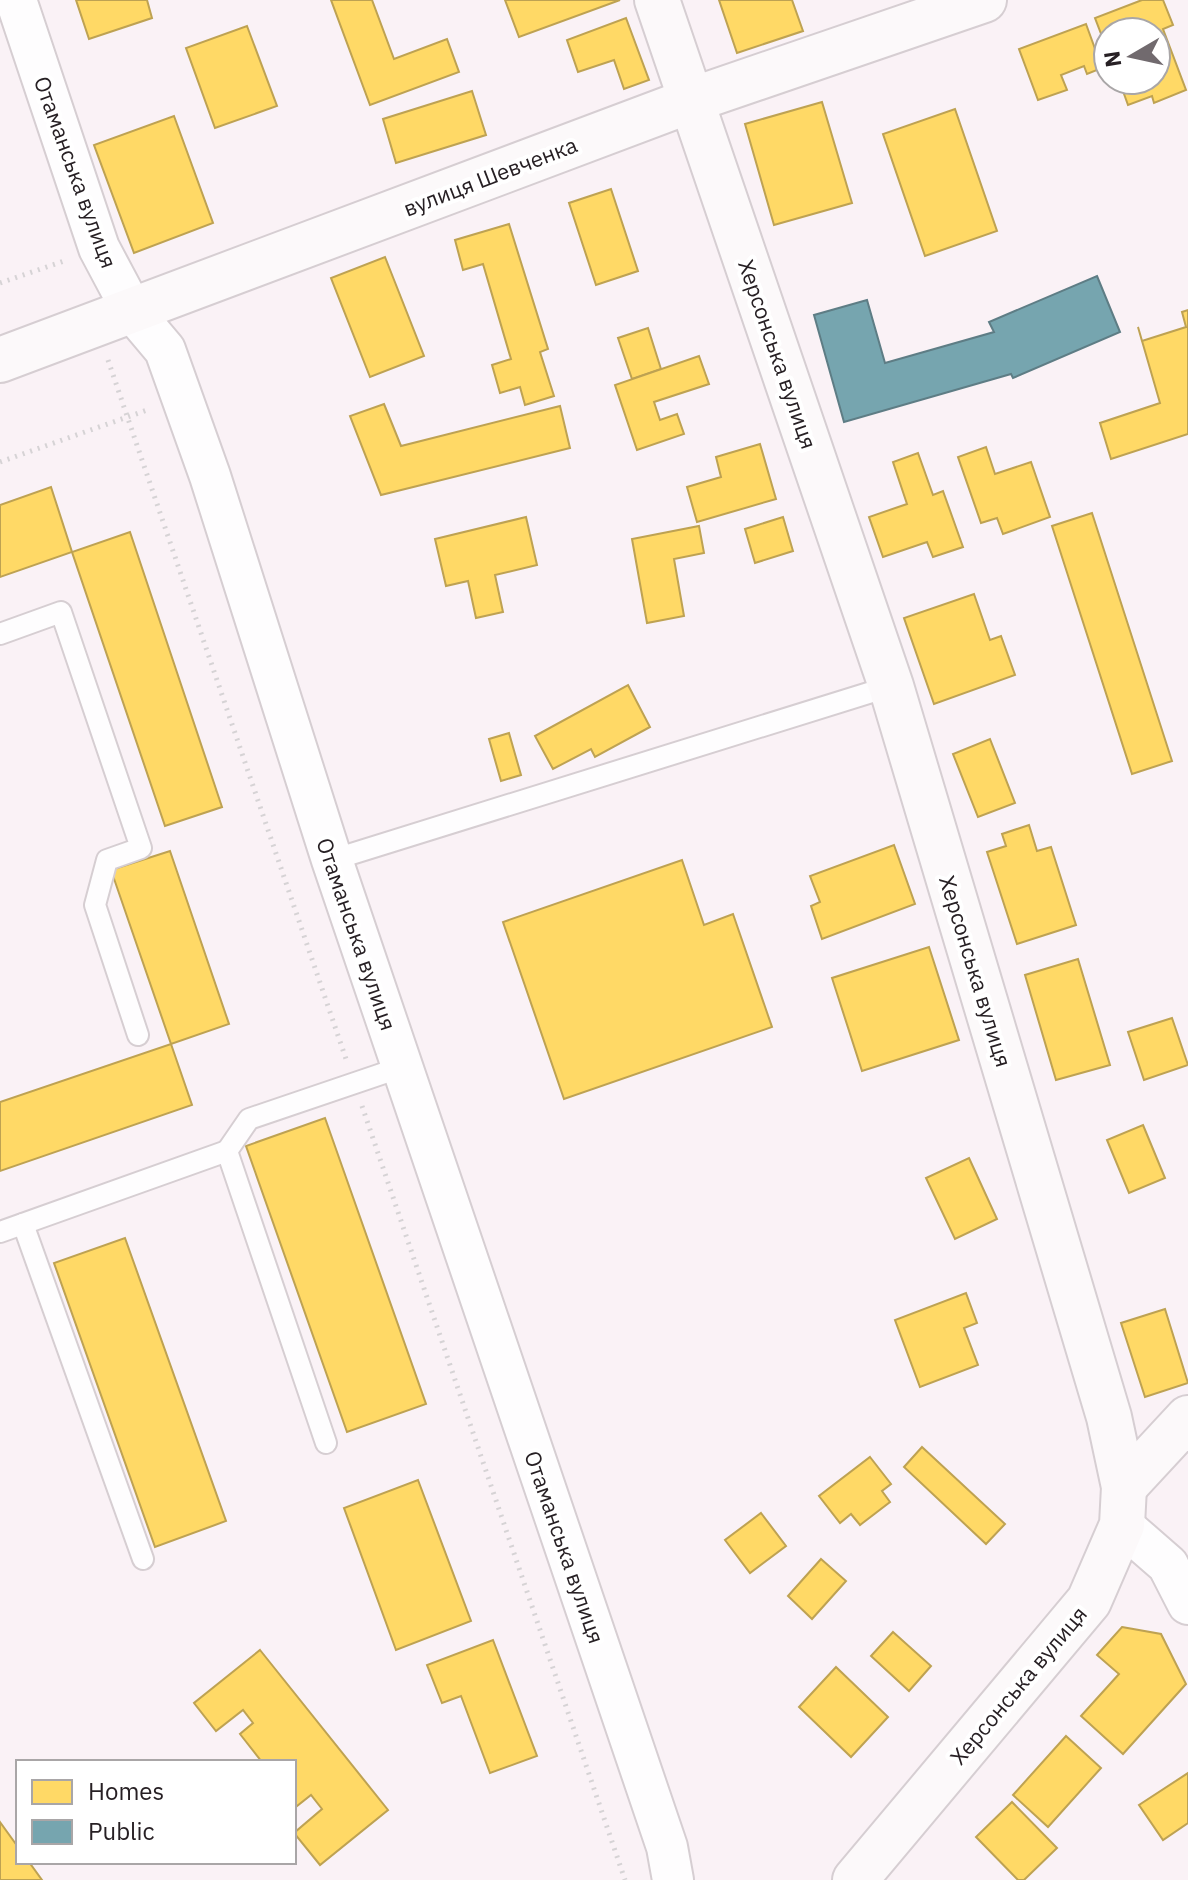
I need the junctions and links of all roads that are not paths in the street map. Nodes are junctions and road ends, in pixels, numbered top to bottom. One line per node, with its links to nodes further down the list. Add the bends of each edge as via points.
1 (16, 0): 5 (street, Отаманська вулиця, via 99,248)
2 (657, 0): 4 (main road, Херсонська вулиця)
3 (984, 0): 4 (main road, вулиця Шевченка)
4 (692, 100): 5 (main road, вулиця Шевченка); 8 (main road, Херсонська вулиця)
5 (114, 319): 6 (main road, вулиця Шевченка); 9 (street, Отаманська вулиця, via 165,350)
6 (0, 360)
7 (0, 634): 10 (lane, via 61,612 141,848 107,860 95,905)
8 (891, 686): 9 (lane); 17 (main road, Херсонська вулиця, via 1109,1417)
9 (332, 860): 11 (street, Отаманська вулиця)
10 (138, 1035)
11 (402, 1067): 12 (lane, via 249,1119); 20 (street, Отаманська вулиця, via 667,1847)
12 (227, 1151): 13 (lane); 16 (lane)
13 (23, 1224): 14 (lane); 18 (lane)
14 (0, 1232)
15 (1188, 1418): 17 (main road)
16 (326, 1443)
17 (1123, 1506): 19 (street, via 1168,1565); 21 (main road, Херсонська вулиця, via 1089,1601)
18 (143, 1559)
19 (1188, 1604)
20 (673, 1880)
21 (855, 1880)

